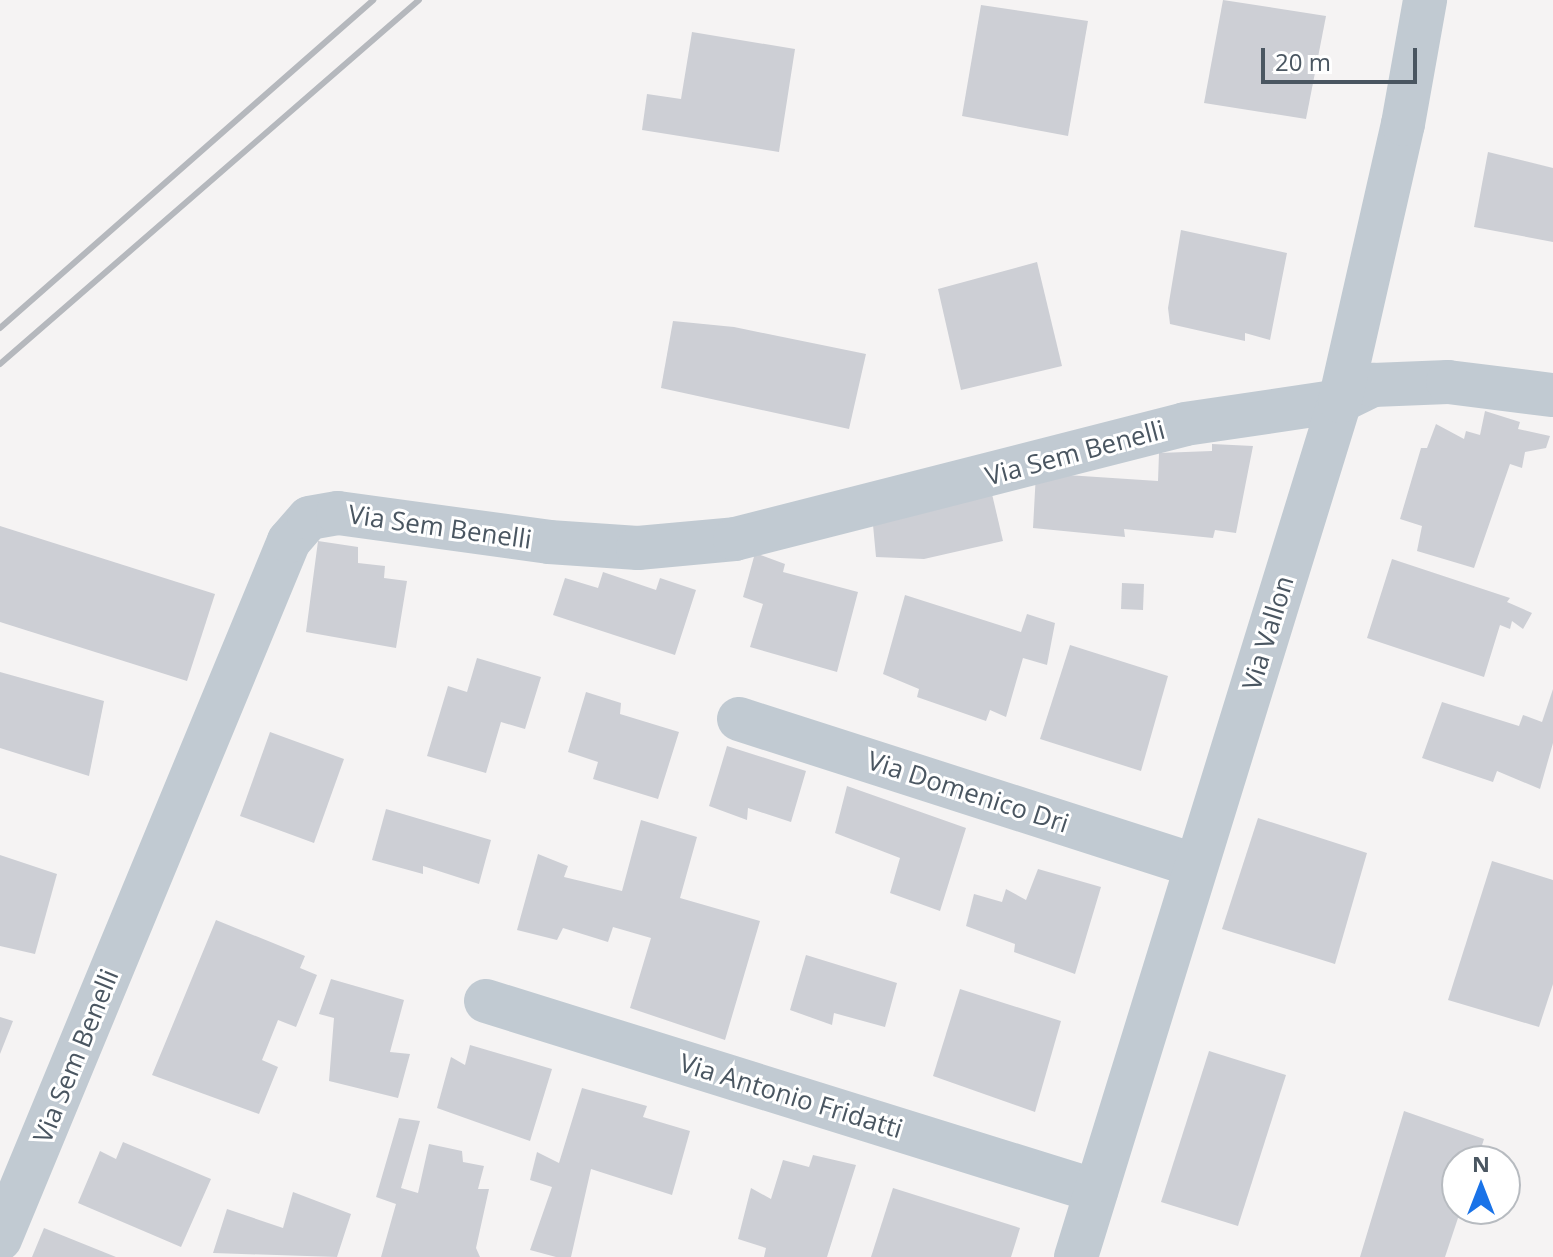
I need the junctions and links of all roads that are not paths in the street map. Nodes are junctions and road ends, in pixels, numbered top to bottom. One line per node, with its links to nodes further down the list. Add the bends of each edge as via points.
1 (1425, 0): 3 (street, Via Vallon, via 1403,124)
2 (1553, 395): 3 (street, Via Sem Benelli, via 1448,382 1373,385)
3 (1340, 401): 5 (street, Via Vallon); 8 (street, Via Sem Benelli, via 1185,424 735,539 638,548 549,542 338,513 309,518 289,541)
4 (739, 719): 5 (street, Via Domenico Dri)
5 (1196, 866): 7 (street, Via Vallon)
6 (486, 1001): 7 (street, Via Antonio Fridatti)
7 (1096, 1191): 9 (street, Via Vallon)
8 (0, 1239)
9 (1076, 1257)

